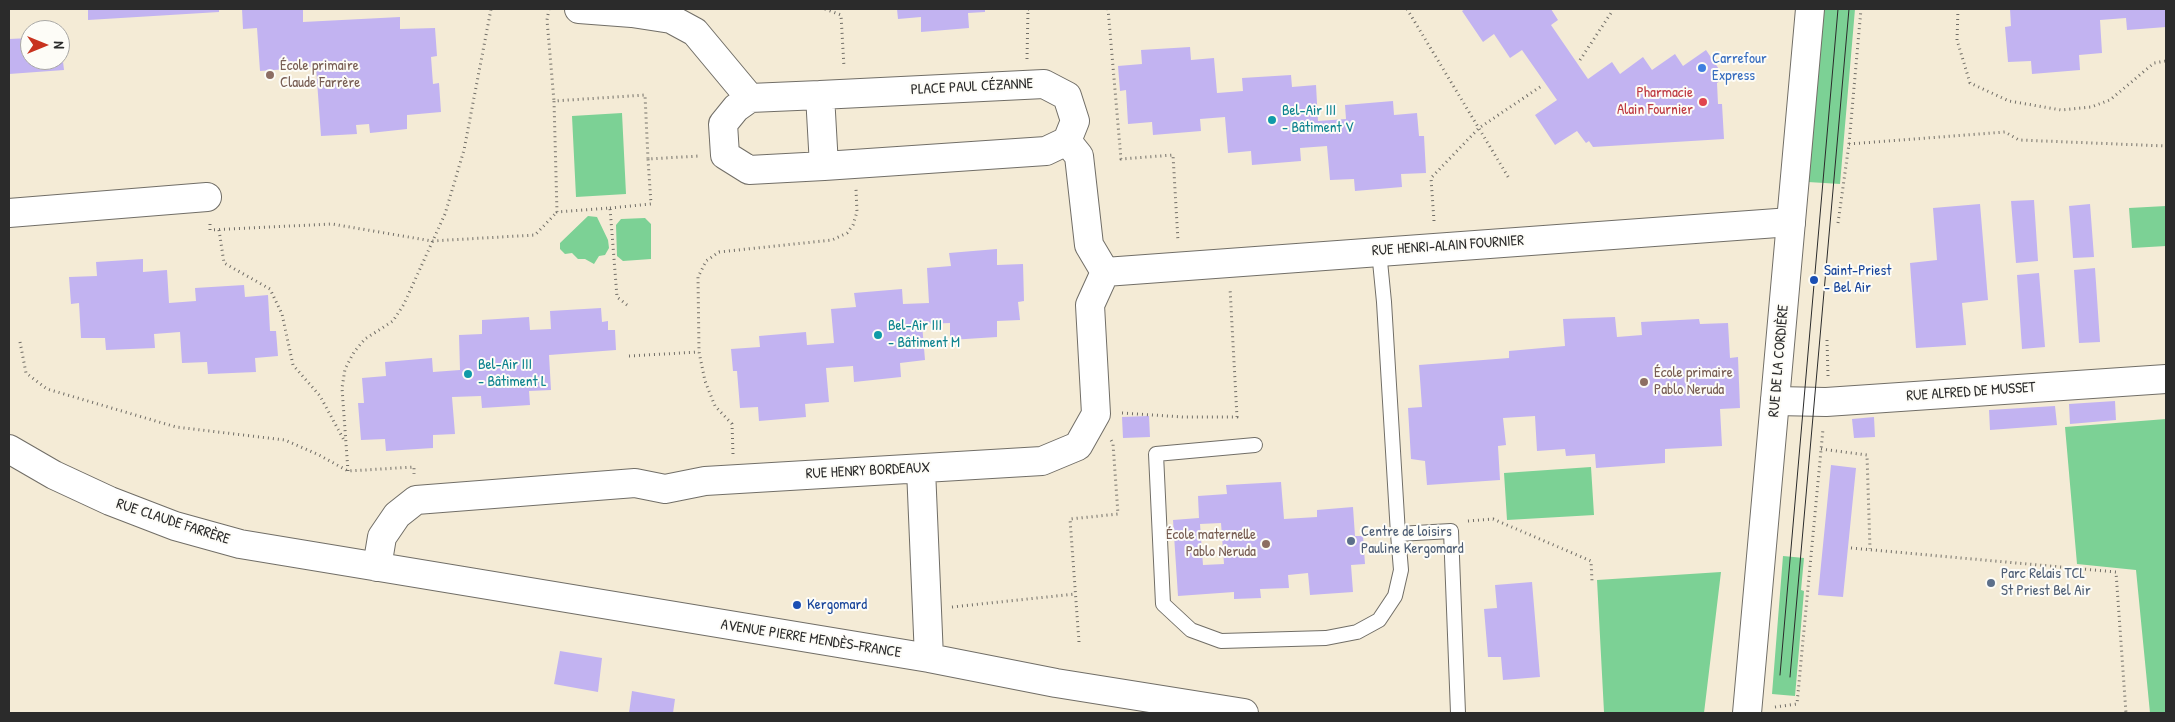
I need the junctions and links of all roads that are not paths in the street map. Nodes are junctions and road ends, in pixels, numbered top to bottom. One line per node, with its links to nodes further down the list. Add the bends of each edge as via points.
1 (579, 9): 4 (street, via 632,13 679,23 695,32)
2 (1810, 9): 9 (street, RUE DE LA CORDIÈRE)
3 (833, 94): 4 (street, PLACE PAUL CÉZANNE); 5 (street, PLACE PAUL CÉZANNE, via 1044,84 1067,96 1075,121); 6 (street)
4 (750, 98): 6 (street, via 736,108 723,124 725,155 749,170)
5 (1067, 141): 6 (street, via 1046,151); 11 (street, via 1079,156 1089,245)
6 (824, 166)
7 (207, 198): 8 (street)
8 (9, 213)
9 (1791, 222): 10 (street, RUE HENRI-ALAIN FOURNIER); 13 (street, RUE DE LA CORDIÈRE)
10 (1378, 251): 11 (street, RUE HENRI-ALAIN FOURNIER); 17 (lane)
11 (1105, 272): 16 (street, RUE HENRY BORDEAUX, via 1090,305 1096,414 1078,446 1042,461)
12 (2166, 379): 13 (street, RUE ALFRED DE MUSSET, via 1826,402)
13 (1775, 401): 22 (street, RUE DE LA CORDIÈRE)
14 (1255, 445): 17 (lane, via 1156,454 1163,604 1191,630 1221,641 1326,638 1357,632 1378,620 1395,596 1401,570)
15 (9, 449): 18 (street, RUE CLAUDE FARRÈRE, via 54,475 110,501 175,526 240,544)
16 (921, 468): 18 (street, RUE HENRY BORDEAUX, via 705,481 665,489 636,483 416,500 397,515 382,538); 19 (street)
17 (1398, 534): 21 (lane, via 1450,531)
18 (377, 567): 19 (street, AVENUE PIERRE MENDÈS-FRANCE)
19 (928, 658): 20 (street, AVENUE PIERRE MENDÈS-FRANCE, via 1056,683)
20 (1244, 713)
21 (1458, 713)
22 (1747, 713)

